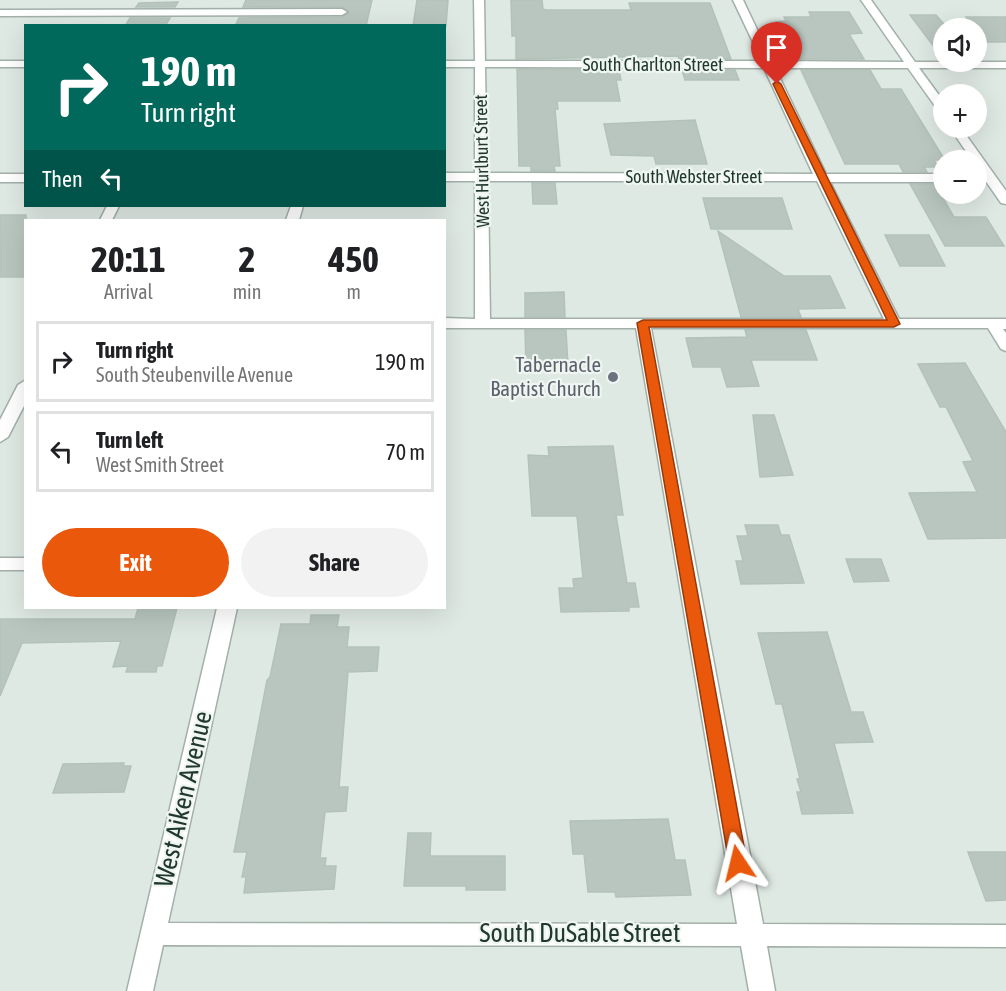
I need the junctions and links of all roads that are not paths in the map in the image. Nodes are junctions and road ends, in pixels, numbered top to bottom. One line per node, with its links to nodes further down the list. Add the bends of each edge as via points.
1 (210, 0): 8 (street)
2 (345, 0): 6 (street)
3 (480, 0): 14 (street, West Hurlburt Street)
4 (738, 0): 16 (street)
5 (866, 0): 17 (street)
6 (342, 12): 8 (street); 10 (street)
7 (0, 13): 8 (street)
8 (204, 13): 9 (street)
9 (199, 24)
10 (339, 24)
11 (0, 64): 12 (street)
12 (24, 64)
13 (446, 64): 14 (street, South Charlton Street)
14 (480, 64): 16 (street, South Charlton Street); 21 (street, West Hurlburt Street)
15 (1006, 64): 17 (street, South Charlton Street)
16 (768, 65): 17 (street, South Charlton Street); 22 (street)
17 (911, 65): 18 (street)
18 (933, 96)
19 (962, 138): 26 (street)
20 (446, 177): 21 (street, South Webster Street)
21 (482, 177): 22 (street, South Webster Street); 30 (street, West Hurlburt Street)
22 (821, 177): 25 (street, South Webster Street); 32 (street)
23 (0, 178): 24 (street)
24 (24, 178)
25 (933, 178)
26 (990, 178): 27 (street); 28 (street)
27 (1006, 178)
28 (1006, 200)
29 (446, 323): 30 (street)
30 (483, 323): 31 (street)
31 (643, 323): 32 (street); 40 (street)
32 (894, 324): 33 (street)
33 (1000, 324): 34 (street)
34 (1006, 346)
35 (24, 389): 36 (street)
36 (0, 437)
37 (0, 564): 38 (street)
38 (24, 564)
39 (227, 609): 41 (street, West Aiken Avenue)
40 (750, 933): 41 (street, South DuSable Street); 42 (street, South DuSable Street); 44 (street)
41 (153, 934): 43 (street, West Aiken Avenue)
42 (1006, 936)
43 (140, 991)
44 (762, 991)

